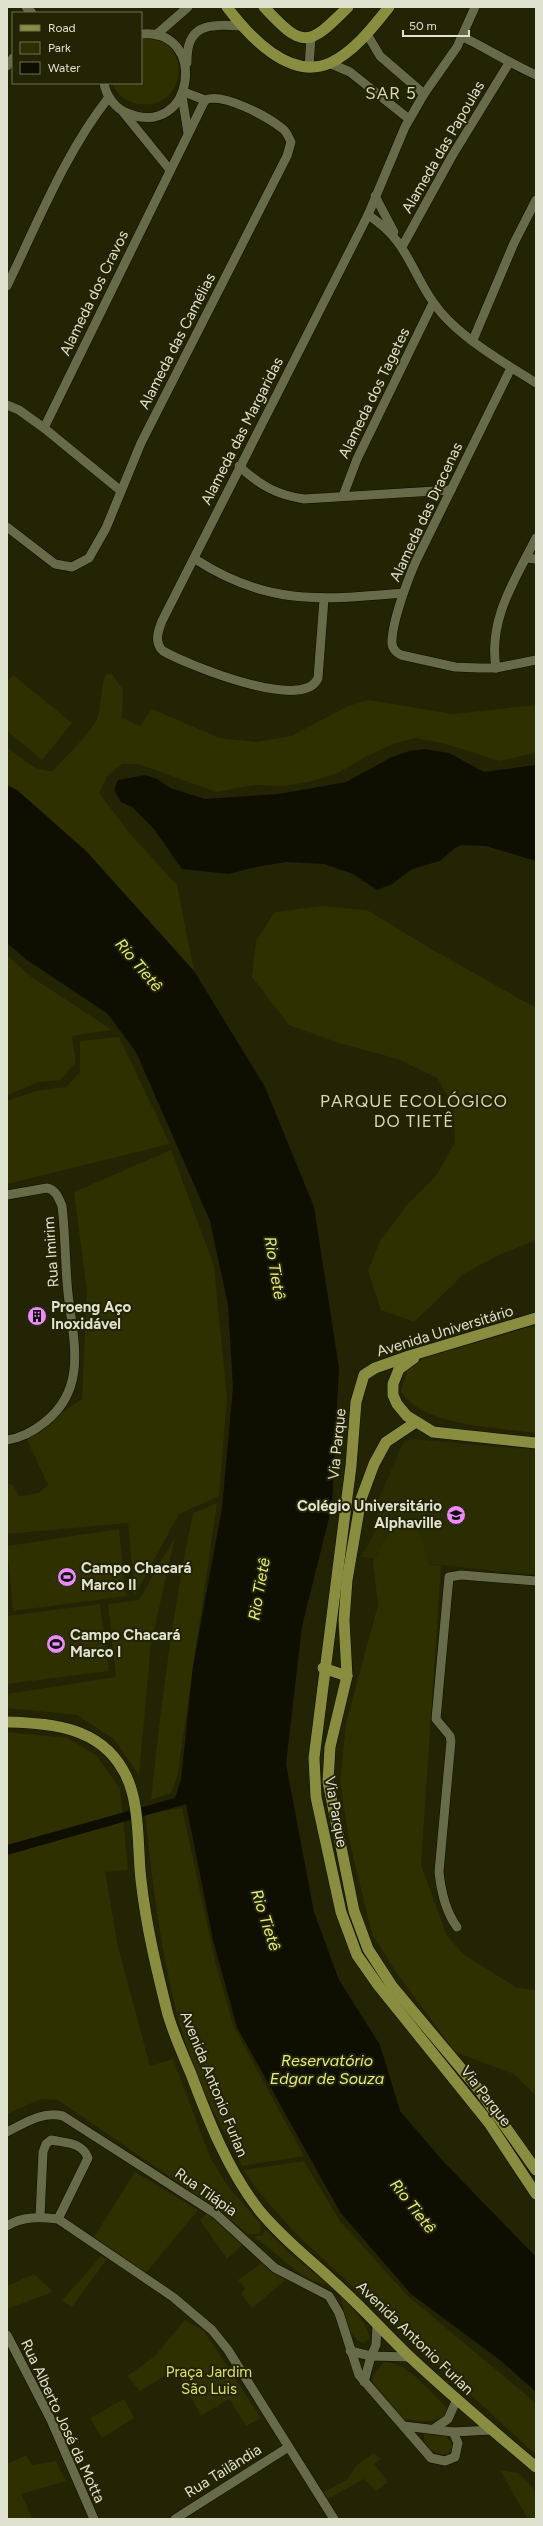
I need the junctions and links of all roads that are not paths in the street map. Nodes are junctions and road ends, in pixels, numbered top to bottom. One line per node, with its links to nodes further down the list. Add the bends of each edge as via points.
1 (188, 7): 10 (street)
2 (227, 7): 7 (main road)
3 (264, 7): 11 (main road, via 295,37)
4 (348, 7): 11 (main road, via 326,30)
5 (389, 7): 9 (main road)
6 (475, 7): 12 (street, Alameda das Margaridas)
7 (241, 26): 15 (main road, via 262,46 285,60); 16 (street, via 213,24 197,31 189,40)
8 (142, 34): 10 (street)
9 (367, 34): 13 (main road, via 344,55); 20 (street, via 380,56)
10 (156, 35): 16 (street, via 176,47)
11 (311, 36): 15 (street)
12 (463, 37): 14 (street, via 488,49); 20 (street, Alameda das Margaridas, via 448,63)
13 (329, 63): 15 (main road); 24 (street, via 350,72)
14 (509, 64): 17 (street); 30 (street, Alameda das Papoulas)
15 (309, 67)
16 (187, 69): 19 (street)
17 (536, 75)
18 (103, 85): 21 (street)
19 (183, 94): 22 (street); 23 (street, via 168,110 149,117 135,116); 25 (street)
20 (424, 94): 24 (street, Alameda das Margaridas)
21 (109, 97): 23 (street); 31 (street, via 92,118 68,159)
22 (205, 100): 25 (street, Alameda dos Cravos); 40 (street, Alameda das Camélias, via 228,100 280,126 285,129 291,142 290,150 141,443)
23 (122, 111): 26 (street)
24 (409, 119): 27 (street, Alameda das Margaridas)
25 (188, 133): 26 (street, Alameda dos Cravos)
26 (170, 170): 37 (street, Alameda dos Cravos)
27 (375, 196): 29 (street, Alameda das Margaridas); 30 (street)
28 (536, 200): 33 (street, via 514,244)
29 (368, 215): 30 (street); 38 (street, Alameda das Margaridas)
30 (400, 243): 32 (street)
31 (7, 286)
32 (433, 303): 33 (street); 41 (street, Alameda dos Tagetes, via 358,459)
33 (473, 340): 34 (street)
34 (511, 368): 35 (street); 39 (street, Alameda das Dracenas)
35 (536, 384)
36 (7, 405): 37 (street, via 19,410)
37 (44, 428): 40 (street)
38 (239, 466): 41 (street, via 256,482 287,496 304,499); 45 (street, Alameda das Margaridas)
39 (450, 490): 41 (street); 47 (street, Alameda das Dracenas)
40 (121, 491): 42 (street, Alameda das Camélias, via 97,545 89,558 80,564 67,567 55,564)
41 (343, 496)
42 (7, 527)
43 (536, 538): 44 (street)
44 (526, 558): 46 (street); 50 (street, via 500,611 494,640)
45 (195, 559): 48 (street, via 212,570 260,591); 48 (street, Alameda das Margaridas, via 162,621 157,638 163,651 212,673 271,688 296,690 312,687 318,678)
46 (536, 559)
47 (403, 593): 48 (street); 50 (street, Alameda das Dracenas, via 392,644 396,653 455,667)
48 (324, 600)
49 (536, 660): 50 (street, Alameda das Dracenas)
50 (496, 668)
51 (7, 1195): 56 (street, Rua Imirim, via 37,1188 53,1189 62,1206 67,1283 76,1352 74,1373 64,1401 55,1414 35,1430)
52 (536, 1318): 53 (main road, Avenida Universitário)
53 (421, 1354): 54 (main road, Avenida Universitário, via 375,1368); 55 (main road, via 399,1369 393,1384 393,1395 397,1404)
54 (364, 1375): 59 (main road, Via Parque, via 356,1402 351,1466)
55 (416, 1422): 57 (main road, via 433,1432); 60 (main road, Via Parque, via 386,1442 374,1464 361,1499 346,1580 344,1620)
56 (7, 1440)
57 (536, 1443)
58 (536, 1581): 62 (street, via 461,1575 449,1577 436,1719 450,1736 451,1742 439,1872 441,1892)
59 (324, 1668): 60 (main road); 65 (main road, Via Parque, via 315,1738 314,1780 341,1912 350,1940 368,1972 489,2123)
60 (347, 1676): 64 (main road, Via Parque, via 330,1747 328,1782 360,1933 379,1968 480,2091)
61 (7, 1722): 69 (main road, Avenida Antonio Furlan, via 52,1725 89,1736 115,1757 124,1770 134,1798 141,1880 158,1975 172,2028 218,2140 235,2174 276,2230)
62 (457, 1927)
63 (7, 2132): 71 (street, Rua Tilápia, via 43,2115 62,2116 130,2158 216,2214 275,2268 329,2296 339,2313)
64 (536, 2170)
65 (536, 2194)
66 (40, 2217): 67 (street); 67 (street, via 43,2152 51,2140 79,2146 88,2158); 68 (street)
67 (58, 2219): 80 (street, via 173,2297 212,2330 228,2350)
68 (9, 2221)
69 (377, 2324): 72 (street, via 376,2345); 73 (main road, Avenida Antonio Furlan)
70 (7, 2335): 83 (street, Rua Alberto José da Motta, via 51,2420)
71 (350, 2351): 72 (street); 74 (street, Rua Tilápia, via 355,2367)
72 (371, 2356): 73 (street); 74 (street)
73 (410, 2357): 75 (main road, Avenida Antonio Furlan)
74 (364, 2382): 76 (street, Rua Tilápia)
75 (457, 2400): 77 (street, via 448,2419); 78 (main road, Avenida Antonio Furlan)
76 (404, 2426): 77 (street); 79 (street, Rua Tilápia, via 430,2458 438,2461 455,2457 458,2443)
77 (435, 2428): 79 (street)
78 (492, 2430): 79 (street); 81 (main road, Avenida Antonio Furlan)
79 (453, 2432)
80 (287, 2448): 82 (street); 84 (street, Rua Tailândia)
81 (536, 2467)
82 (329, 2518)
83 (94, 2519)
84 (175, 2519)

